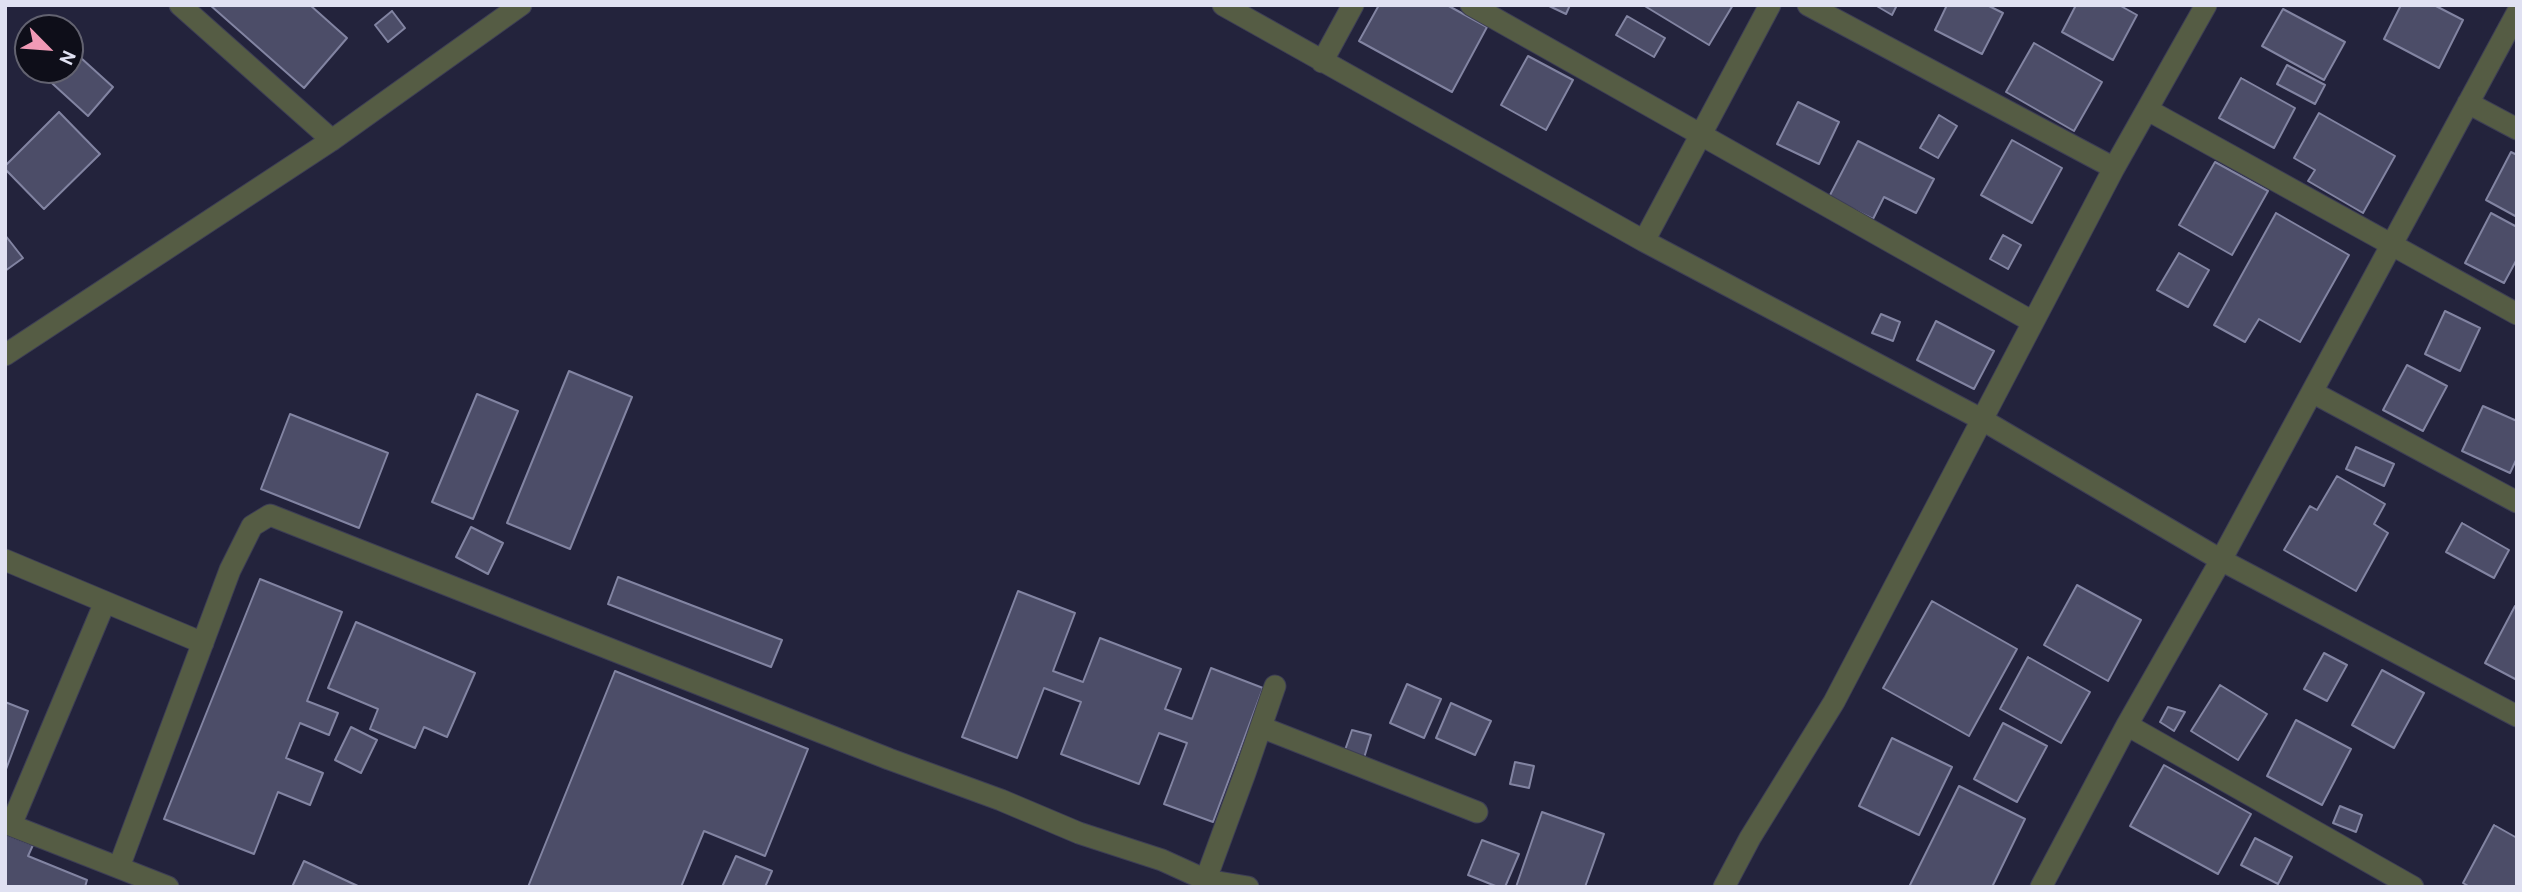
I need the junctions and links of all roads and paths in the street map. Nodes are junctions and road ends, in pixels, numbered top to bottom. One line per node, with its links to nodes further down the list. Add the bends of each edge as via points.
1 (180, 5): 15 (street)
2 (521, 5): 15 (street)
3 (1223, 5): 10 (street)
4 (1353, 5): 10 (street)
5 (1471, 5): 14 (street)
6 (1770, 5): 14 (street)
7 (1808, 5): 16 (street)
8 (2197, 9): 12 (street)
9 (2517, 13): 11 (street)
10 (1322, 62): 17 (street)
11 (2468, 103): 13 (street); 18 (street)
12 (2148, 110): 16 (street); 18 (street)
13 (2517, 129)
14 (1701, 134): 17 (street); 20 (street)
15 (331, 140): 21 (street)
16 (2114, 168): 20 (street)
17 (1644, 241): 23 (street)
18 (2392, 245): 19 (street); 22 (street)
19 (2517, 314)
20 (2033, 322): 23 (street)
21 (5, 355)
22 (2312, 392): 24 (street); 26 (street)
23 (1981, 419): 26 (street); 39 (street, via 1834,702)
24 (2517, 502)
25 (5, 560): 27 (street)
26 (2221, 560): 30 (street); 31 (street)
27 (105, 602): 28 (street); 34 (street)
28 (203, 643): 35 (street); 36 (street, via 252,526 270,515 1079,833 1162,860)
29 (1275, 686): 32 (street)
30 (2517, 716)
31 (2127, 725): 40 (street); 41 (street)
32 (1262, 727): 33 (street); 36 (street)
33 (1476, 812)
34 (8, 824): 35 (street)
35 (119, 867): 37 (street)
36 (1204, 883): 38 (street)
37 (168, 887)
38 (1248, 887)
39 (1724, 887)
40 (2042, 887)
41 (2413, 887)

